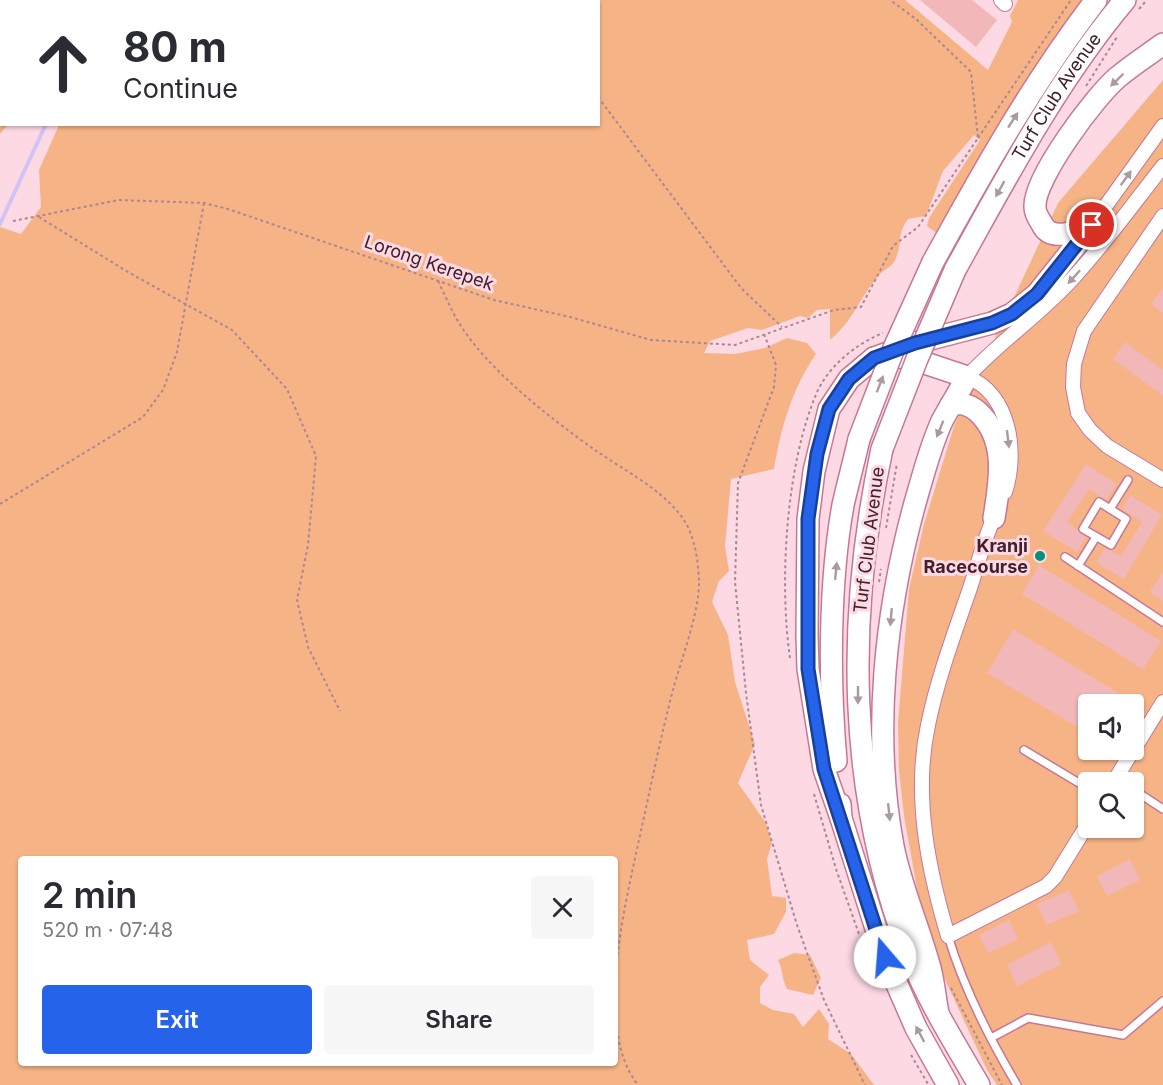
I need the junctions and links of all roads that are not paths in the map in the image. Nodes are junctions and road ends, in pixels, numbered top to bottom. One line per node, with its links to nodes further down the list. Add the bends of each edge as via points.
1 (1096, 0): 25 (main road, Turf Club Avenue, one-way to 1, bridge, via 833,735 835,580 843,506 859,439 933,262 998,143 1063,42)
2 (1125, 0): 29 (main road, Turf Club Avenue, one-way to 29, bridge, via 1061,88 955,270 882,449 870,506 861,572 858,640 858,725 869,808 885,880 909,953)
3 (1163, 44): 7 (main road, one-way to 7, via 1116,78 1053,157 1038,187 1035,207 1044,228 1051,233 1065,234)
4 (1163, 126): 7 (street, one-way to 4)
5 (1163, 166): 9 (street, one-way to 9, via 1074,277)
6 (1163, 216): 12 (street, via 1084,331 1074,364 1073,387 1078,413 1090,429 1107,446)
7 (1092, 225): 8 (main road, via 1037,294 1012,314)
8 (874, 358): 9 (main road, via 907,357); 25 (main road, via 849,379 829,409 816,460 808,519 808,669 824,769)
9 (967, 377): 10 (main road); 14 (street, one-way to 14, via 989,389 1007,429 1010,476)
10 (951, 405): 14 (main road, via 973,407 986,420 996,440 1000,465); 29 (main road, one-way to 29, via 925,468 906,537 892,605 884,693 885,773 893,844 904,895 930,969)
11 (1128, 480): 13 (lane)
12 (1163, 480)
13 (1110, 509): 15 (lane, via 1097,503 1083,526); 15 (lane, via 1126,521 1111,544)
14 (994, 518): 27 (street, via 943,667 923,755 926,842)
15 (1096, 537): 17 (lane)
16 (1065, 557): 17 (lane)
17 (1078, 566): 18 (lane)
18 (1163, 622)
19 (1163, 702): 20 (street)
20 (1144, 733)
21 (1024, 750): 22 (lane)
22 (1078, 782)
23 (1144, 797): 24 (lane)
24 (1163, 809)
25 (841, 818): 31 (main road, Turf Club Avenue, one-way to 25, via 916,1028 885,957)
26 (1079, 838): 27 (street, via 1046,886)
27 (948, 936): 30 (lane, via 958,968)
28 (1163, 1001): 30 (lane, via 1123,1035 1028,1018)
29 (938, 1013): 32 (main road, Turf Club Avenue)
30 (991, 1038): 33 (lane)
31 (948, 1085)
32 (979, 1085)
33 (1017, 1085)

